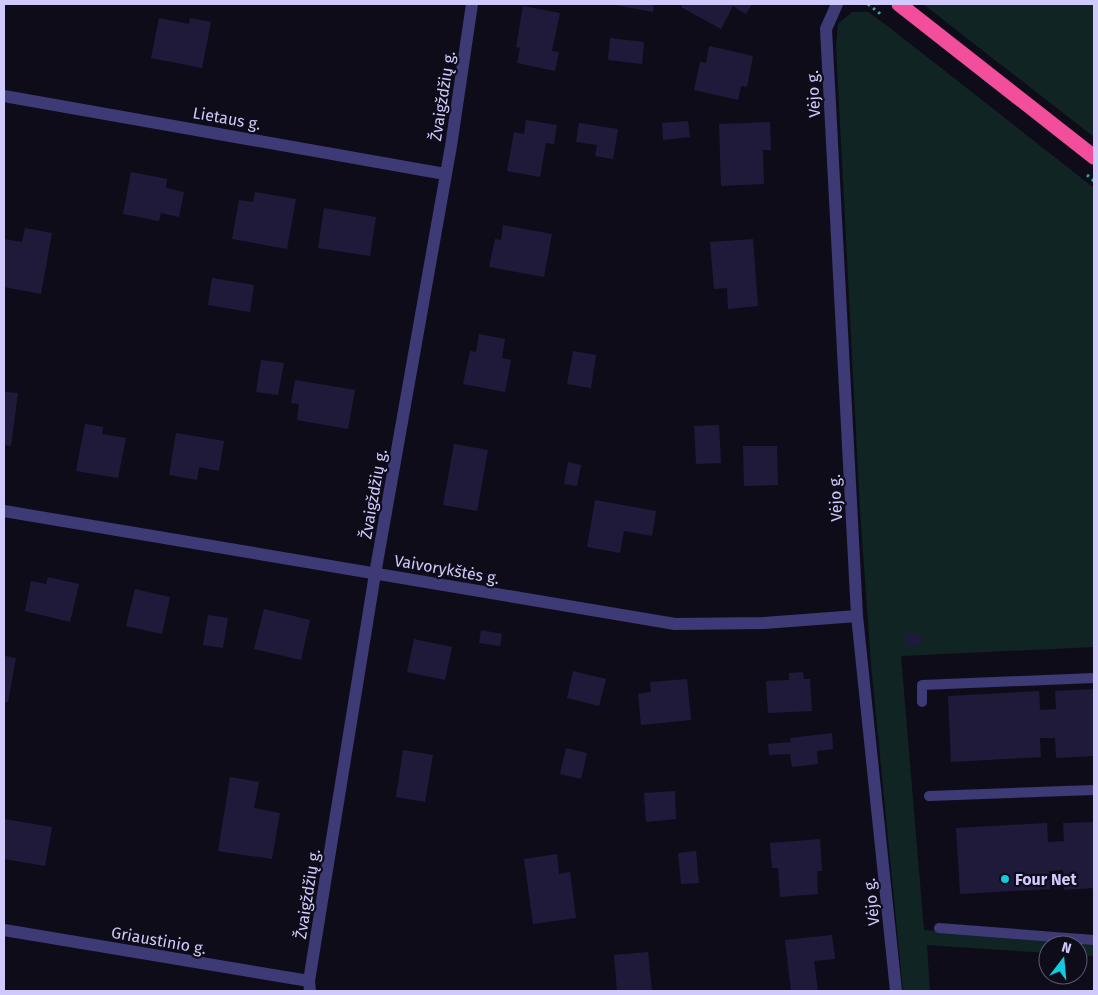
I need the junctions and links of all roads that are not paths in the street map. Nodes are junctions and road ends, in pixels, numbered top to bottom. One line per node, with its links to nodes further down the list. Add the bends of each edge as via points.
1 (472, 4): 6 (street, Žvaigždžių g.)
2 (837, 4): 9 (street, Vėjo g., via 826,29)
3 (899, 4): 5 (highway)
4 (4, 96): 6 (street, Lietaus g.)
5 (1094, 157)
6 (446, 174): 8 (street, Žvaigždžių g.)
7 (4, 511): 8 (street, Vaivorykštės g.)
8 (375, 574): 9 (street, Vaivorykštės g., via 674,624 764,623); 17 (street, Žvaigždžių g.)
9 (857, 616): 18 (street, Vėjo g.)
10 (1094, 678): 11 (lane, via 922,685)
11 (922, 702)
12 (1094, 790): 13 (lane)
13 (929, 796)
14 (939, 928): 16 (lane)
15 (4, 930): 17 (street, Griaustinio g.)
16 (1094, 940)
17 (309, 986)
18 (896, 991)

